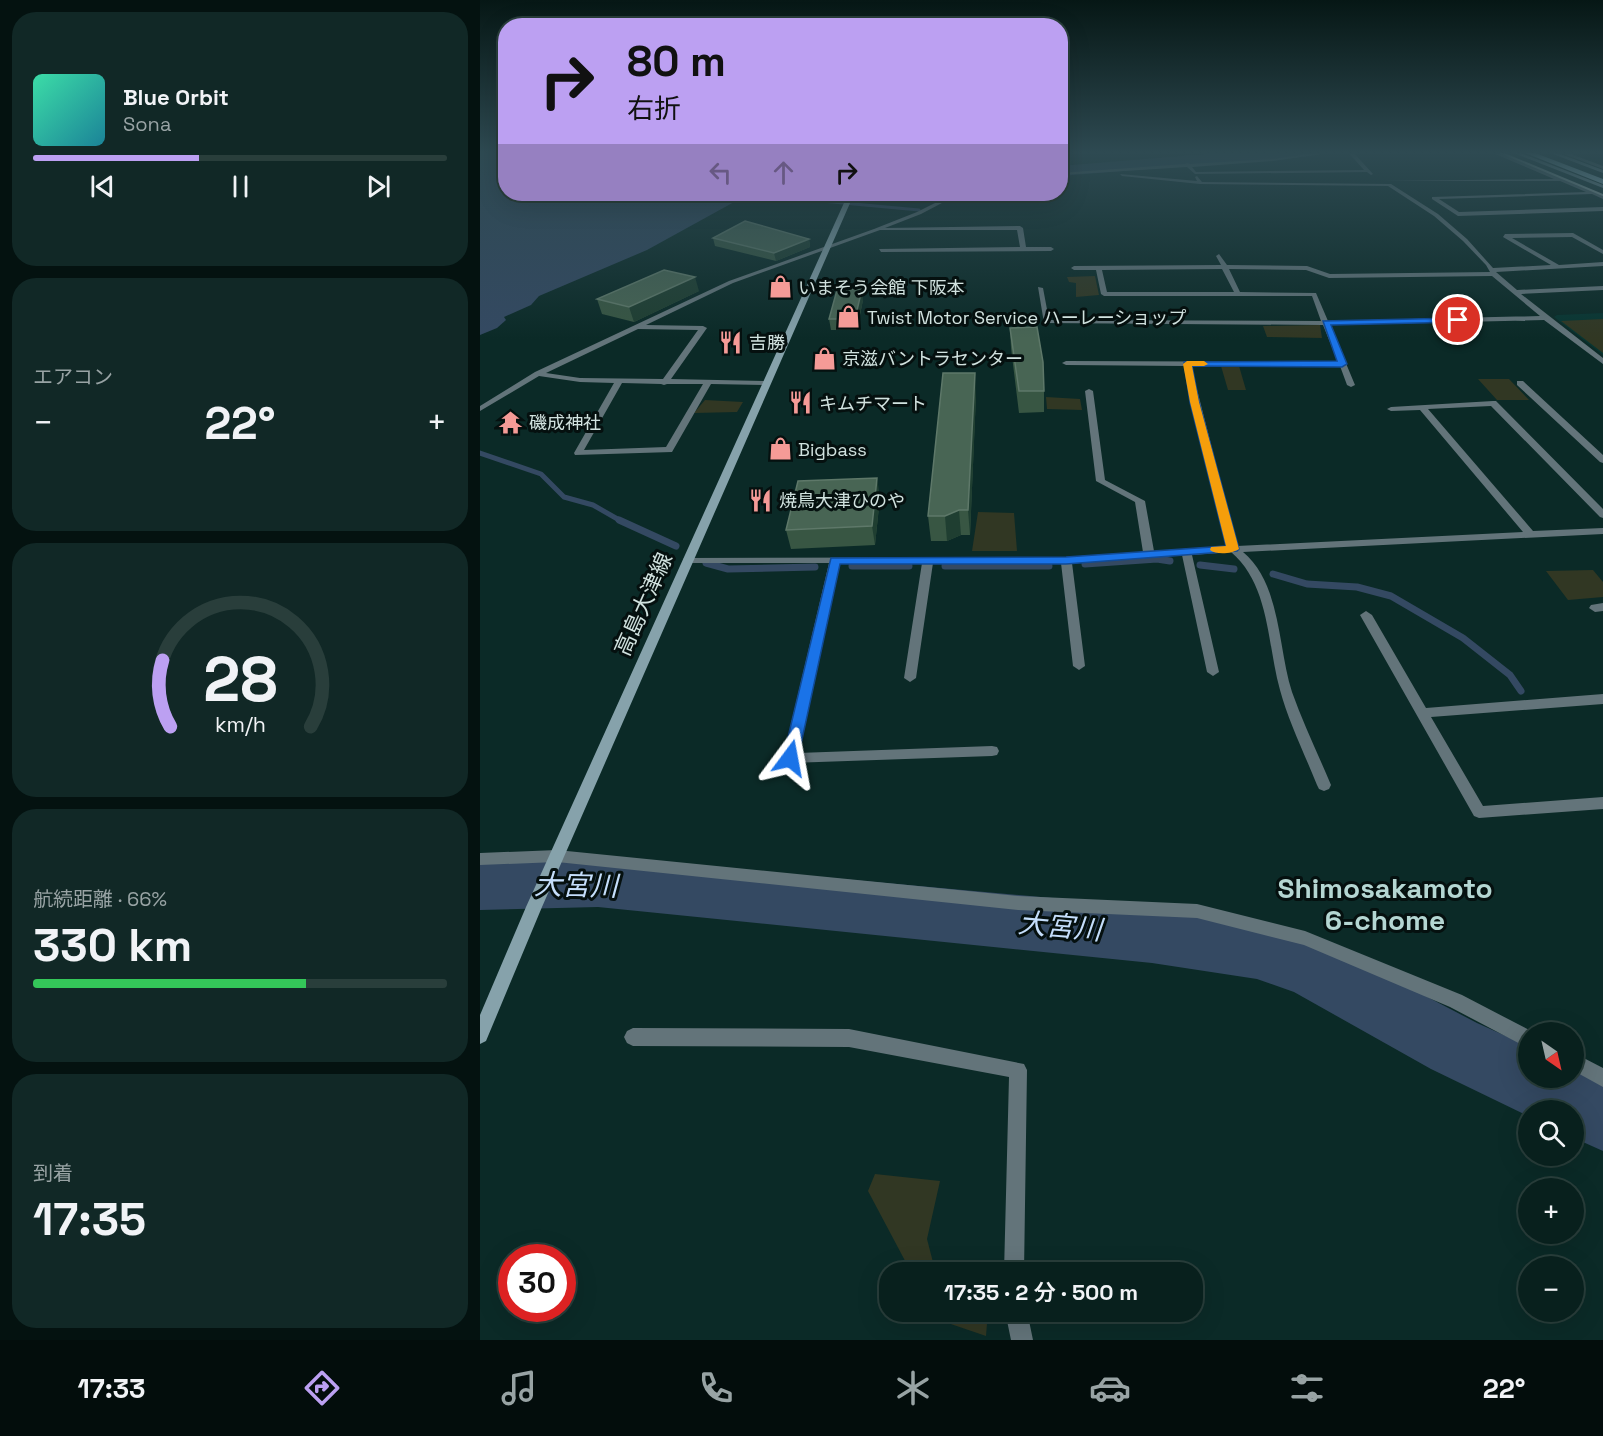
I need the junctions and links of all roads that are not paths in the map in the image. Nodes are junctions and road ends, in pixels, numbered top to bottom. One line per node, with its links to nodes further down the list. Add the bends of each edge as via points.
1 (843, 214): 7 (main road, 高島大津線)
2 (918, 214): 6 (street)
3 (1458, 214): 4 (street); 5 (street)
4 (1472, 214)
5 (1436, 215): 18 (street, via 1465,240)
6 (876, 230): 7 (street); 8 (street, via 1020,228)
7 (828, 246): 25 (street, via 731,282); 34 (main road, 高島大津線)
8 (1023, 249): 9 (street); 10 (street)
9 (1051, 249)
10 (881, 250)
11 (1603, 252): 14 (street, via 1573,235 1505,236)
12 (1219, 256): 15 (street)
13 (1603, 264): 14 (street)
14 (1557, 266): 18 (street)
15 (1224, 267): 17 (street); 18 (street, via 1307,268 1329,276); 22 (street)
16 (1074, 268): 17 (street)
17 (1099, 268): 22 (street, via 1104,294)
18 (1492, 272): 21 (street)
19 (1040, 288): 24 (street, via 1046,322)
20 (1603, 288): 21 (street)
21 (1517, 292): 23 (street)
22 (1238, 294): 24 (street, via 1314,294)
23 (1546, 318): 24 (street); 26 (street)
24 (1326, 323): 29 (street)
25 (635, 327): 30 (street); 32 (street, via 703,328)
26 (1603, 362)
27 (1066, 363): 28 (street)
28 (1187, 364): 29 (street); 45 (street)
29 (1342, 364): 36 (street)
30 (538, 374): 31 (street); 39 (street)
31 (619, 381): 32 (street); 33 (street, via 578,453 669,450)
32 (664, 382): 33 (street)
33 (708, 383): 34 (street)
34 (766, 383): 48 (main road, 高島大津線)
35 (1520, 383): 41 (street)
36 (1351, 385)
37 (1089, 392): 47 (street, via 1101,481 1140,501)
38 (1422, 407): 40 (street); 42 (street, via 1494,404); 44 (street)
39 (480, 409)
40 (1391, 409)
41 (1603, 460)
42 (1603, 515)
43 (1603, 531): 44 (street)
44 (1531, 535): 45 (street)
45 (1233, 549): 46 (street); 59 (street, via 1258,579 1270,612 1286,691)
46 (1186, 552): 47 (street); 54 (street)
47 (1149, 555): 51 (street)
48 (688, 560): 49 (street); 62 (main road, 高島大津線)
49 (835, 560): 50 (street); 58 (street, via 790,758)
50 (928, 560): 51 (street); 55 (street)
51 (1066, 560): 53 (street)
52 (1366, 615): 57 (street)
53 (1079, 666)
54 (1213, 672)
55 (910, 678)
56 (1603, 699): 57 (street)
57 (1422, 712): 60 (street, via 1479,812)
58 (992, 751)
59 (1324, 785)
60 (1603, 803)
61 (480, 859): 62 (street)
62 (555, 860): 63 (street, via 1018,903 1197,911 1305,938 1456,1001); 64 (main road, 高島大津線)
63 (1518, 1034)
64 (480, 1035)
65 (633, 1037): 68 (street, via 849,1038 1018,1070)
66 (1584, 1068): 67 (street)
67 (1603, 1078)
68 (1014, 1262)
69 (1018, 1322): 70 (street)
70 (1022, 1340)

